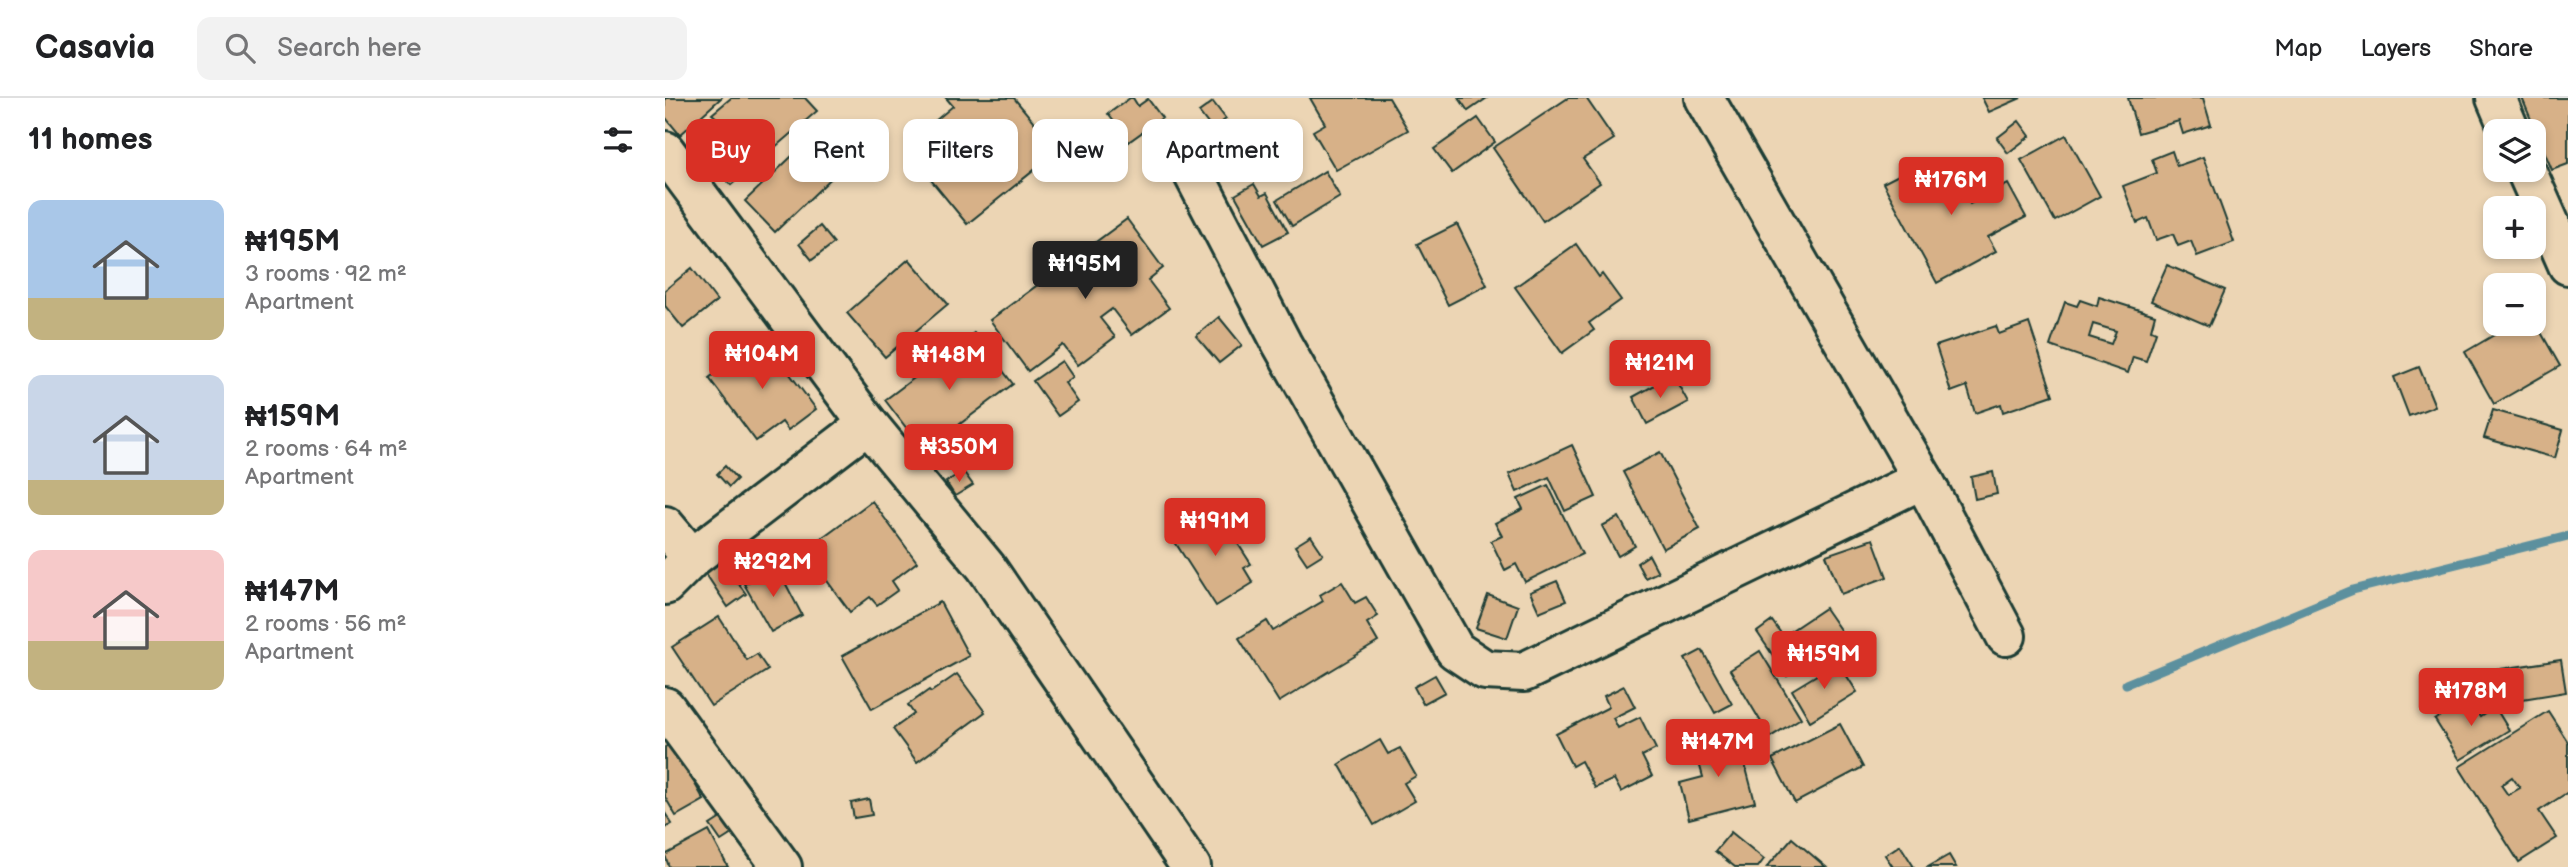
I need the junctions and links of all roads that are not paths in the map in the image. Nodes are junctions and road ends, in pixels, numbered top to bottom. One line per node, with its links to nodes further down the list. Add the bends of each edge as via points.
1 (1704, 98): 9 (street)
2 (2496, 98): 3 (street)
3 (2505, 119)
4 (665, 151): 8 (street)
5 (1198, 182): 9 (street, via 1282,344 1455,649 1485,670 1524,672)
6 (2532, 182): 7 (street)
7 (2564, 244)
8 (868, 424): 11 (street); 16 (street, via 986,567)
9 (1923, 478): 13 (street)
10 (665, 526): 11 (street)
11 (692, 558): 12 (street)
12 (665, 585)
13 (2006, 636)
14 (665, 707): 15 (street)
15 (782, 867)
16 (1191, 867)

